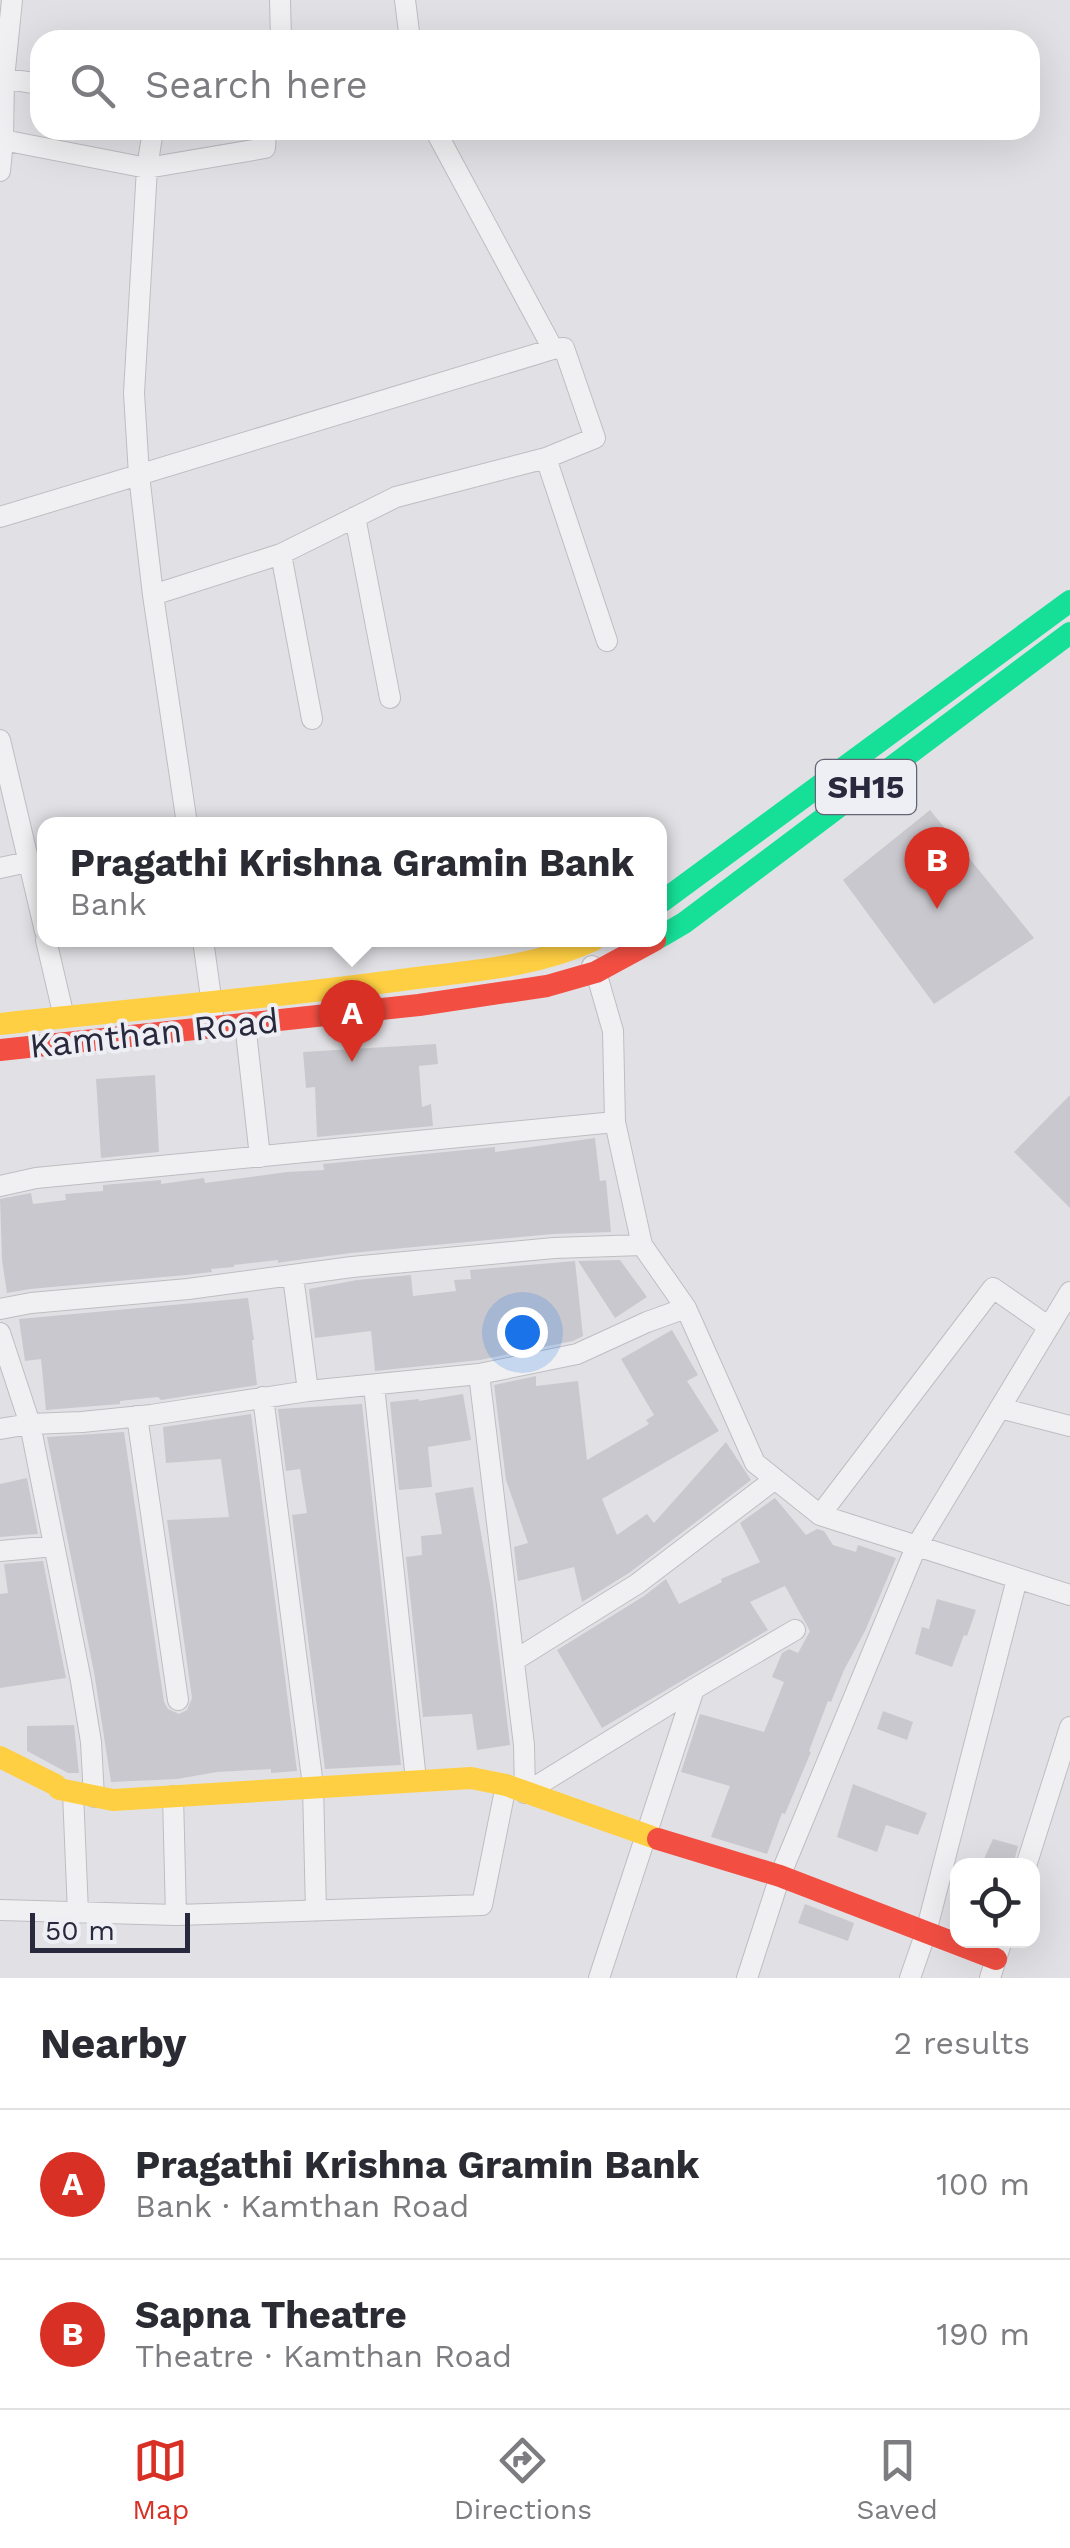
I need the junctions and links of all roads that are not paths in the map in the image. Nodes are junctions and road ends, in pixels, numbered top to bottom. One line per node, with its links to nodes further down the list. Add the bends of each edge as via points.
1 (12, 0): 6 (street)
2 (280, 0): 4 (street)
3 (405, 0): 5 (street)
4 (281, 30)
5 (409, 30)
6 (2, 78): 7 (street); 8 (street)
7 (30, 82)
8 (3, 140): 12 (street); 13 (street)
9 (152, 140): 12 (street)
10 (265, 140): 12 (street, via 265,148)
11 (440, 140): 14 (street)
12 (148, 168): 16 (street, via 134,392)
13 (0, 172)
14 (553, 349): 15 (street, via 564,348 595,438); 16 (street)
15 (546, 458): 19 (street, via 396,497); 24 (street)
16 (139, 475): 18 (street); 21 (street)
17 (0, 503): 18 (street)
18 (0, 517)
19 (355, 517): 20 (street); 25 (street)
20 (281, 554): 21 (street); 26 (street)
21 (153, 595): 30 (street)
22 (1068, 607): 28 (main road, SH15)
23 (1070, 633): 29 (main road, Kamthan Road / SH15)
24 (607, 641)
25 (390, 698)
26 (312, 719)
27 (0, 740): 31 (street)
28 (822, 784): 29 (main road); 33 (main road, SH15)
29 (840, 806): 35 (main road, Kamthan Road / SH15)
30 (185, 817)
31 (28, 862): 32 (street); 34 (street)
32 (0, 868)
33 (667, 898)
34 (37, 901)
35 (667, 933)
36 (48, 947): 43 (street)
37 (205, 947): 42 (street)
38 (577, 947): 42 (main road, Kamthan Road, via 530,962)
39 (587, 947): 41 (street)
40 (641, 947): 41 (main road, Kamthan Road / SH15)
41 (596, 972): 45 (main road, Kamthan Road / SH15, via 548,986); 48 (street, via 612,1030)
42 (212, 1002): 43 (main road, Kamthan Road); 46 (street)
43 (64, 1017): 44 (main road, Kamthan Road)
44 (0, 1024)
45 (245, 1024): 46 (main road, Kamthan Road / SH15); 49 (street)
46 (214, 1026): 47 (main road, Kamthan Road / SH15)
47 (0, 1050)
48 (615, 1122): 49 (street); 51 (street)
49 (260, 1157): 50 (street)
50 (0, 1186)
51 (642, 1245): 52 (street); 54 (street)
52 (293, 1276): 55 (street); 60 (street)
53 (1070, 1292): 56 (street)
54 (686, 1308): 58 (street, via 577,1354); 67 (street, via 756,1463)
55 (0, 1309)
56 (1049, 1327): 62 (street); 68 (street, via 993,1288)
57 (0, 1332): 64 (street)
58 (478, 1374): 59 (street); 75 (street)
59 (374, 1386): 60 (street); 80 (street)
60 (308, 1391): 61 (street)
61 (263, 1397): 63 (street); 81 (street)
62 (1000, 1408): 65 (street); 70 (street)
63 (137, 1416): 64 (street); 77 (street)
64 (30, 1424): 66 (street); 69 (street)
65 (1070, 1426)
66 (0, 1429)
67 (775, 1479): 68 (street); 75 (street, via 637,1584)
68 (820, 1515): 70 (street)
69 (54, 1546): 71 (street); 83 (street, via 91,1742)
70 (916, 1546): 72 (street); 87 (street)
71 (0, 1551)
72 (1018, 1580): 73 (street); 92 (street)
73 (1070, 1595)
74 (795, 1630): 76 (street)
75 (514, 1660): 82 (street, via 524,1745)
76 (694, 1689): 82 (street); 85 (street)
77 (178, 1700)
78 (1070, 1727): 86 (street)
79 (0, 1757): 83 (main road, via 59,1789)
80 (416, 1780): 81 (main road); 82 (main road, via 471,1778)
81 (313, 1786): 84 (main road); 89 (street)
82 (516, 1789): 85 (main road); 89 (street, via 482,1905)
83 (84, 1794): 84 (main road, via 113,1800); 90 (street)
84 (172, 1796): 91 (street)
85 (645, 1835): 87 (main road); 94 (street)
86 (1029, 1858)
87 (780, 1876): 92 (main road); 95 (street)
88 (0, 1910): 90 (street)
89 (316, 1911): 91 (street)
90 (78, 1913): 91 (street)
91 (176, 1916)
92 (926, 1932): 93 (main road); 96 (street)
93 (996, 1959)
94 (600, 1978)
95 (748, 1978)
96 (910, 1978)

